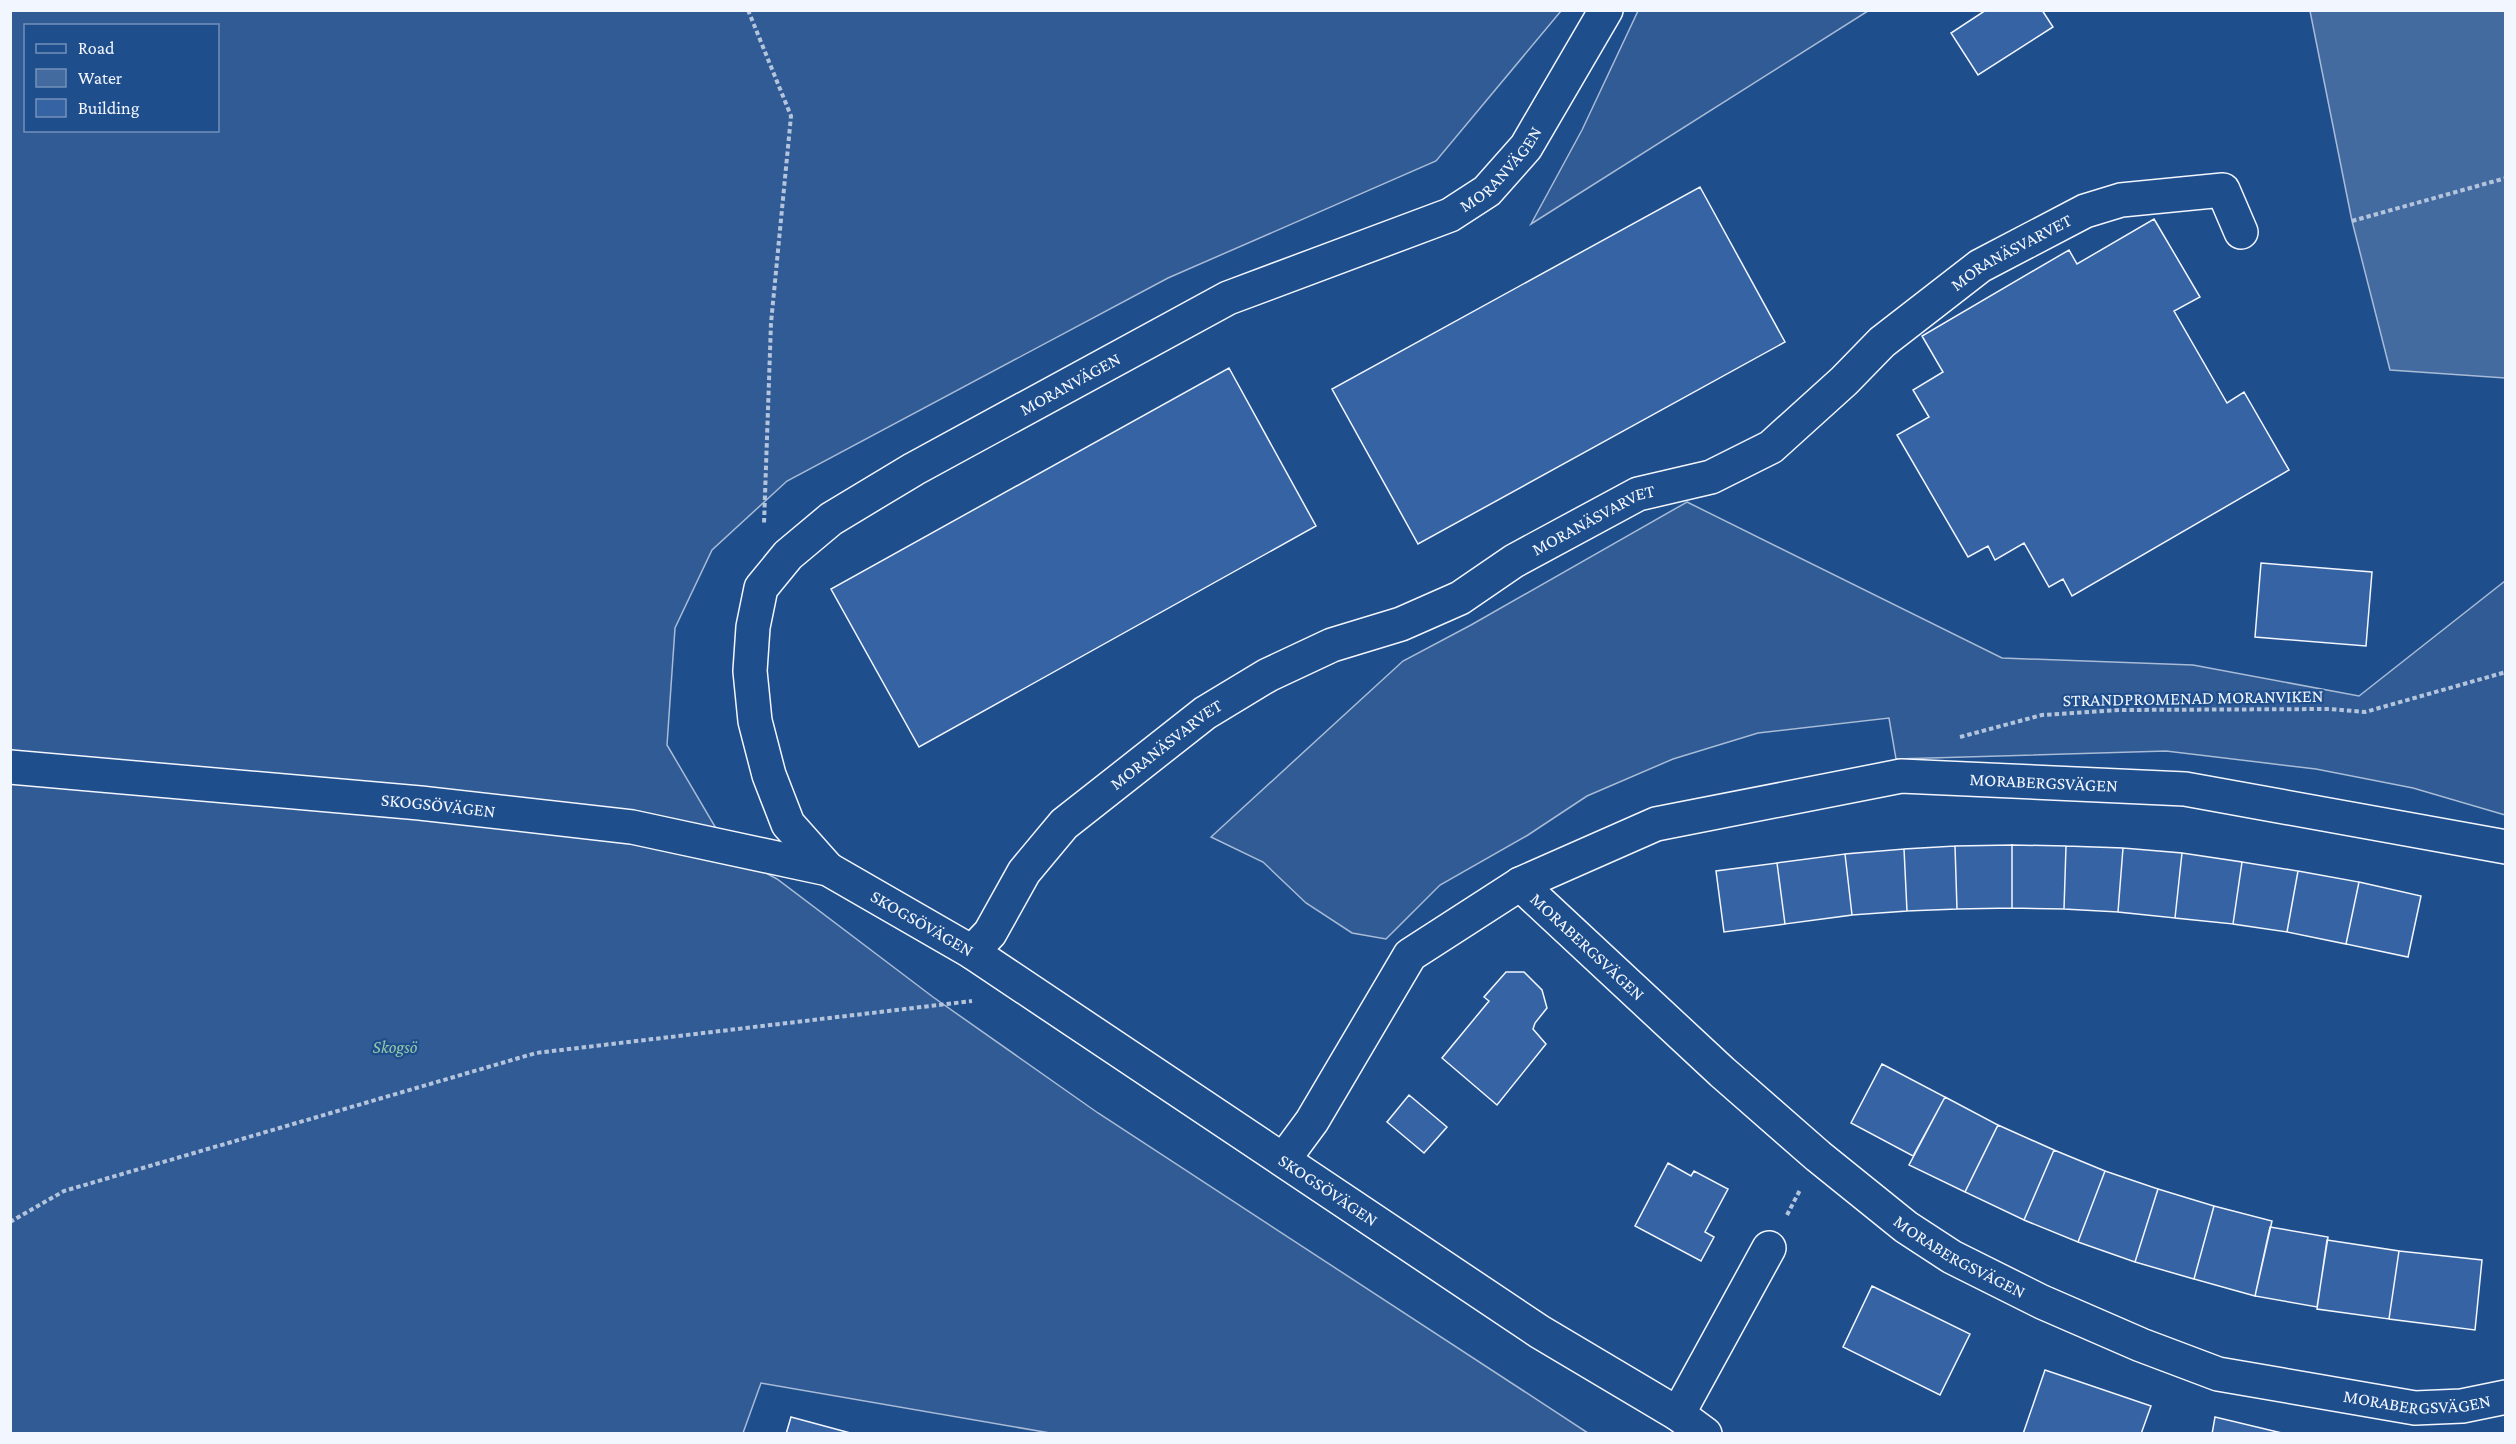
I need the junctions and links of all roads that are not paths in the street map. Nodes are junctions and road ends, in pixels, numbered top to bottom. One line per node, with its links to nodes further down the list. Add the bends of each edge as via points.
1 (1606, 10): 5 (street, MORANVÄGEN, via 1526,147 1487,191 1450,215 1228,298 914,469 831,519 788,555 761,588 753,627 750,671 755,721 769,775 788,824)
2 (2241, 232): 7 (street, MORANÄSVARVET, via 2223,190 2121,200 2085,211 1980,266 1882,342 1772,447 1711,477 1638,494 1514,561 1461,598 1401,624 1332,645 1268,675 1205,713 1064,824 1024,872 990,933)
3 (10, 767): 5 (street, SKOGSÖVÄGEN, via 420,803 632,827)
4 (2505, 847): 6 (street, MORABERGSVÄGEN, via 2185,789 1901,776 1656,824)
5 (828, 869): 7 (street, SKOGSÖVÄGEN)
6 (1521, 884): 8 (street, MORABERGSVÄGEN, via 1410,955 1312,1120); 10 (street, MORABERGSVÄGEN, via 1818,1156 1905,1227 1952,1257 2042,1302 2218,1374 2415,1408 2462,1406)
7 (972, 952): 8 (street, SKOGSÖVÄGEN)
8 (1284, 1159): 11 (street, SKOGSÖVÄGEN, via 1540,1332)
9 (1769, 1248): 11 (street)
10 (2505, 1397)
11 (1678, 1414): 12 (street, SKOGSÖVÄGEN)
12 (1705, 1434)

